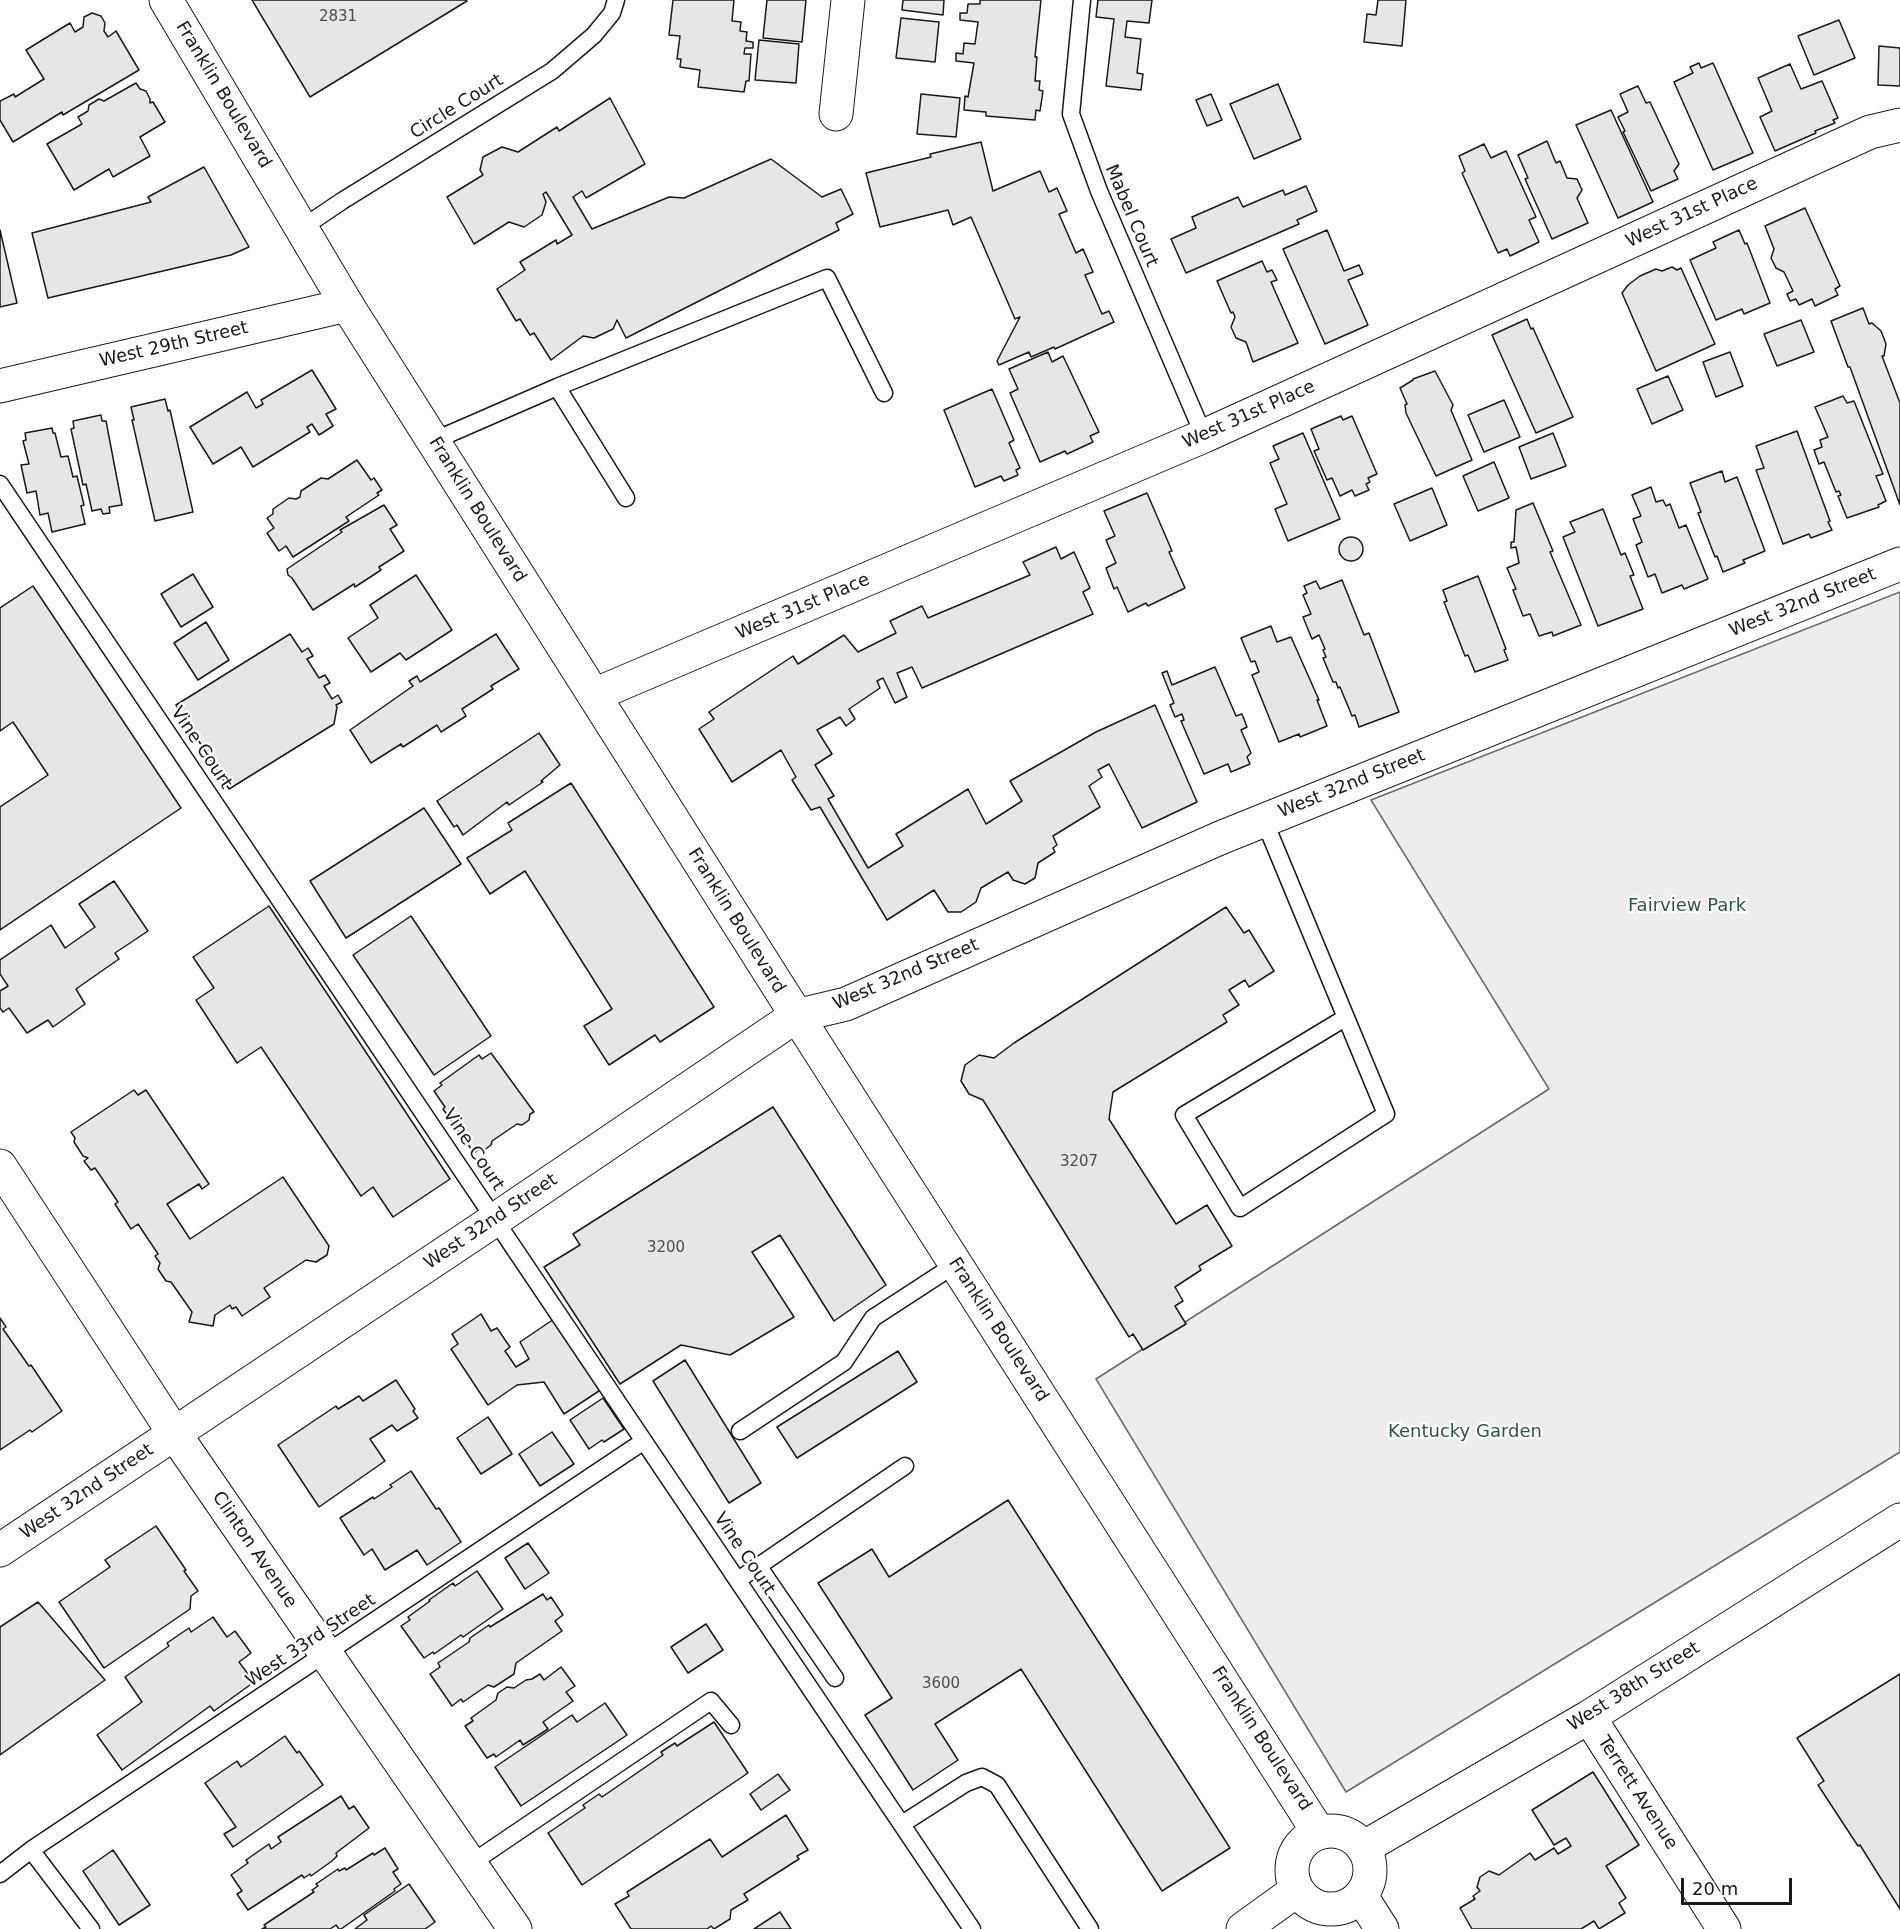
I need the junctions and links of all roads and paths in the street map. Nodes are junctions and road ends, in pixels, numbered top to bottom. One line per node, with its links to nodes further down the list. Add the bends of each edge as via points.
1 (166, 0): 7 (street, Franklin Boulevard)
2 (616, 0): 7 (lane, Circle Court, via 612,13 594,35 552,71)
3 (848, 0): 5 (street)
4 (1082, 0): 12 (lane, Mabel Court, via 1071,114 1098,191)
5 (836, 114)
6 (1900, 125): 12 (street, West 31st Place, via 1870,132)
7 (302, 228): 8 (street, Franklin Boulevard)
8 (347, 305): 9 (street, West 29th Street); 13 (street, Franklin Boulevard)
9 (0, 386)
10 (557, 387): 11 (lane, via 827,278); 13 (lane); 15 (lane)
11 (884, 393)
12 (1204, 436): 17 (street, West 31st Place)
13 (433, 441): 17 (street, Franklin Boulevard)
14 (0, 484): 22 (lane, Vine Court)
15 (626, 498)
16 (1900, 564): 18 (street, West 32nd Street)
17 (594, 695): 19 (street, Franklin Boulevard)
18 (1264, 820): 19 (street, West 32nd Street, via 846,1004); 20 (lane)
19 (796, 1016): 22 (street, West 32nd Street); 23 (street, Franklin Boulevard)
20 (1345, 1018): 20 (lane, via 1386,1114 1240,1208 1184,1115)
21 (0, 1166): 25 (street, Clinton Avenue)
22 (496, 1219): 25 (street, West 32nd Street); 26 (lane, Vine Court)
23 (956, 1264): 24 (lane, via 873,1318 844,1362); 37 (street, Franklin Boulevard)
24 (740, 1431)
25 (174, 1433): 29 (street, West 32nd Street); 32 (street, Clinton Avenue)
26 (644, 1441): 31 (lane, Vine Court); 32 (lane, West 33rd Street)
27 (905, 1467): 30 (lane)
28 (1900, 1520): 34 (street, West 38th Street)
29 (0, 1550)
30 (759, 1567): 31 (lane); 33 (lane)
31 (738, 1580): 36 (lane, Vine Court)
32 (326, 1654): 39 (lane, West 33rd Street); 40 (street, Clinton Avenue)
33 (835, 1678)
34 (1589, 1717): 38 (street, West 38th Street); 50 (street, Terrett Avenue)
35 (731, 1725): 40 (lane, via 711,1701)
36 (902, 1824): 46 (lane, Vine Court); 47 (lane, via 966,1783 982,1777 997,1785)
37 (1320, 1833): 38 (street, via 1347,1834); 42 (street, via 1299,1847 1293,1859 1292,1874)
38 (1363, 1848): 43 (street, via 1371,1874)
39 (31, 1851): 41 (lane, West 33rd Street); 44 (lane)
40 (470, 1864): 45 (street, Clinton Avenue)
41 (0, 1874)
42 (1298, 1890): 43 (street, via 1314,1906 1327,1910 1352,1905); 48 (street)
43 (1361, 1896): 49 (street)
44 (91, 1929)
45 (515, 1929)
46 (972, 1929)
47 (1090, 1929)
48 (1243, 1929)
49 (1382, 1929)
50 (1724, 1929)

